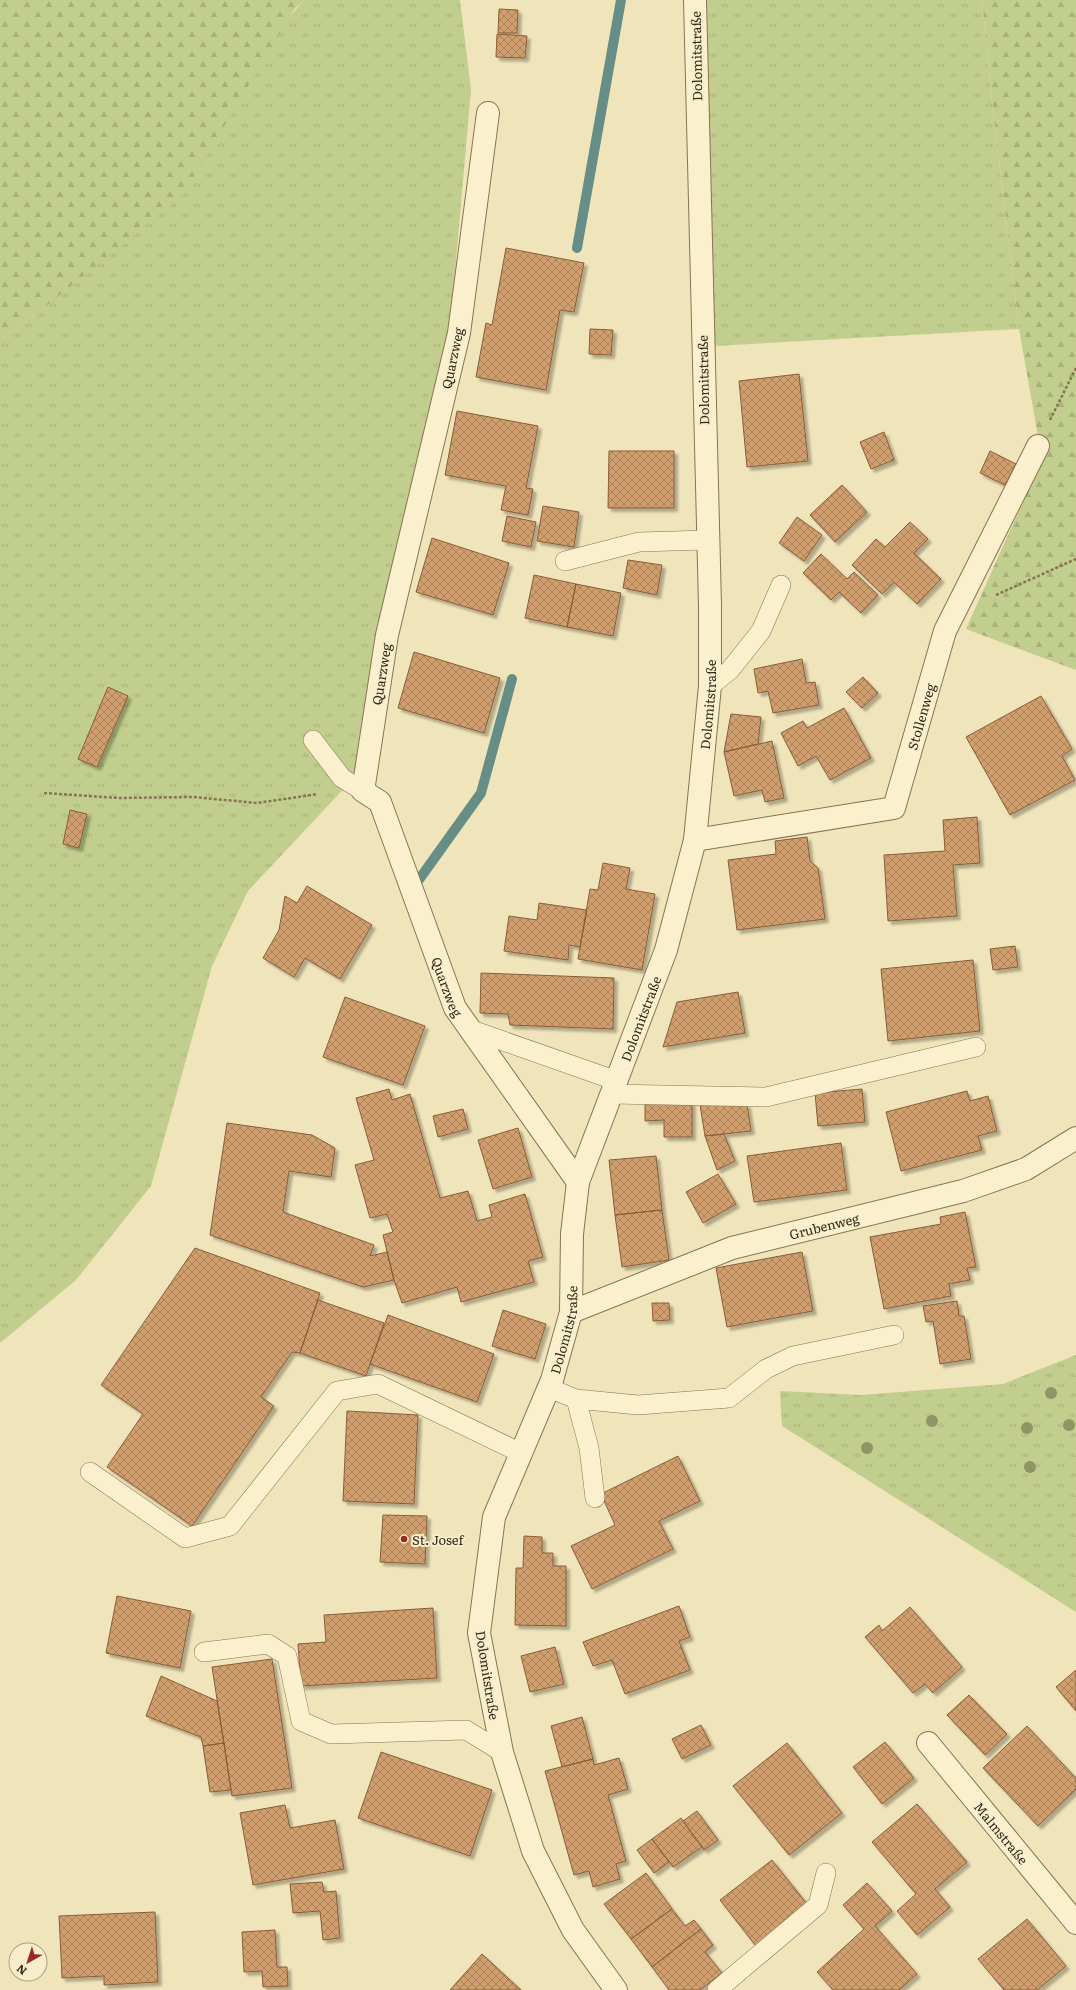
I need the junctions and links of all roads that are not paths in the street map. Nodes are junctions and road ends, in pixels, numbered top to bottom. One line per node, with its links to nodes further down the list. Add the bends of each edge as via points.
1 (695, 0): 4 (street, Dolomitstraße)
2 (488, 113): 9 (street, Quarzweg, via 459,333 387,635)
3 (1038, 446): 10 (street, Stollenweg, via 946,631 894,808)
4 (707, 540): 5 (lane, via 639,542); 7 (street, Dolomitstraße)
5 (565, 561)
6 (780, 585): 7 (lane, via 761,630 730,670)
7 (710, 686): 10 (street, Dolomitstraße)
8 (313, 740): 9 (lane, via 342,778)
9 (363, 791): 11 (street, Quarzweg, via 380,802 455,1008)
10 (695, 840): 13 (street, Dolomitstraße, via 666,950)
11 (469, 1029): 13 (lane); 15 (street, Quarzweg)
12 (976, 1046): 13 (lane, via 766,1097)
13 (614, 1087): 15 (street, Dolomitstraße)
14 (1076, 1138): 16 (street, Grubenweg, via 1026,1169 970,1189 732,1248)
15 (578, 1182): 16 (street, Dolomitstraße, via 572,1234)
16 (571, 1312): 18 (street, Dolomitstraße)
17 (894, 1335): 19 (lane, via 793,1356 766,1369 729,1398 638,1405)
18 (549, 1388): 19 (lane); 20 (street, Dolomitstraße)
19 (576, 1399): 22 (lane, via 589,1448)
20 (521, 1452): 21 (lane, via 378,1384 337,1391 230,1526 185,1538); 25 (street, Dolomitstraße, via 494,1517 479,1633)
21 (90, 1472)
22 (595, 1498)
23 (204, 1652): 25 (lane, via 268,1644 287,1656 301,1721 331,1734 466,1730)
24 (928, 1743): 27 (street, Malmstraße)
25 (502, 1752): 28 (street, Dolomitstraße, via 533,1850 573,1930)
26 (826, 1873): 29 (lane, via 818,1905)
27 (1076, 1923)
28 (616, 1990)
29 (717, 1990)

